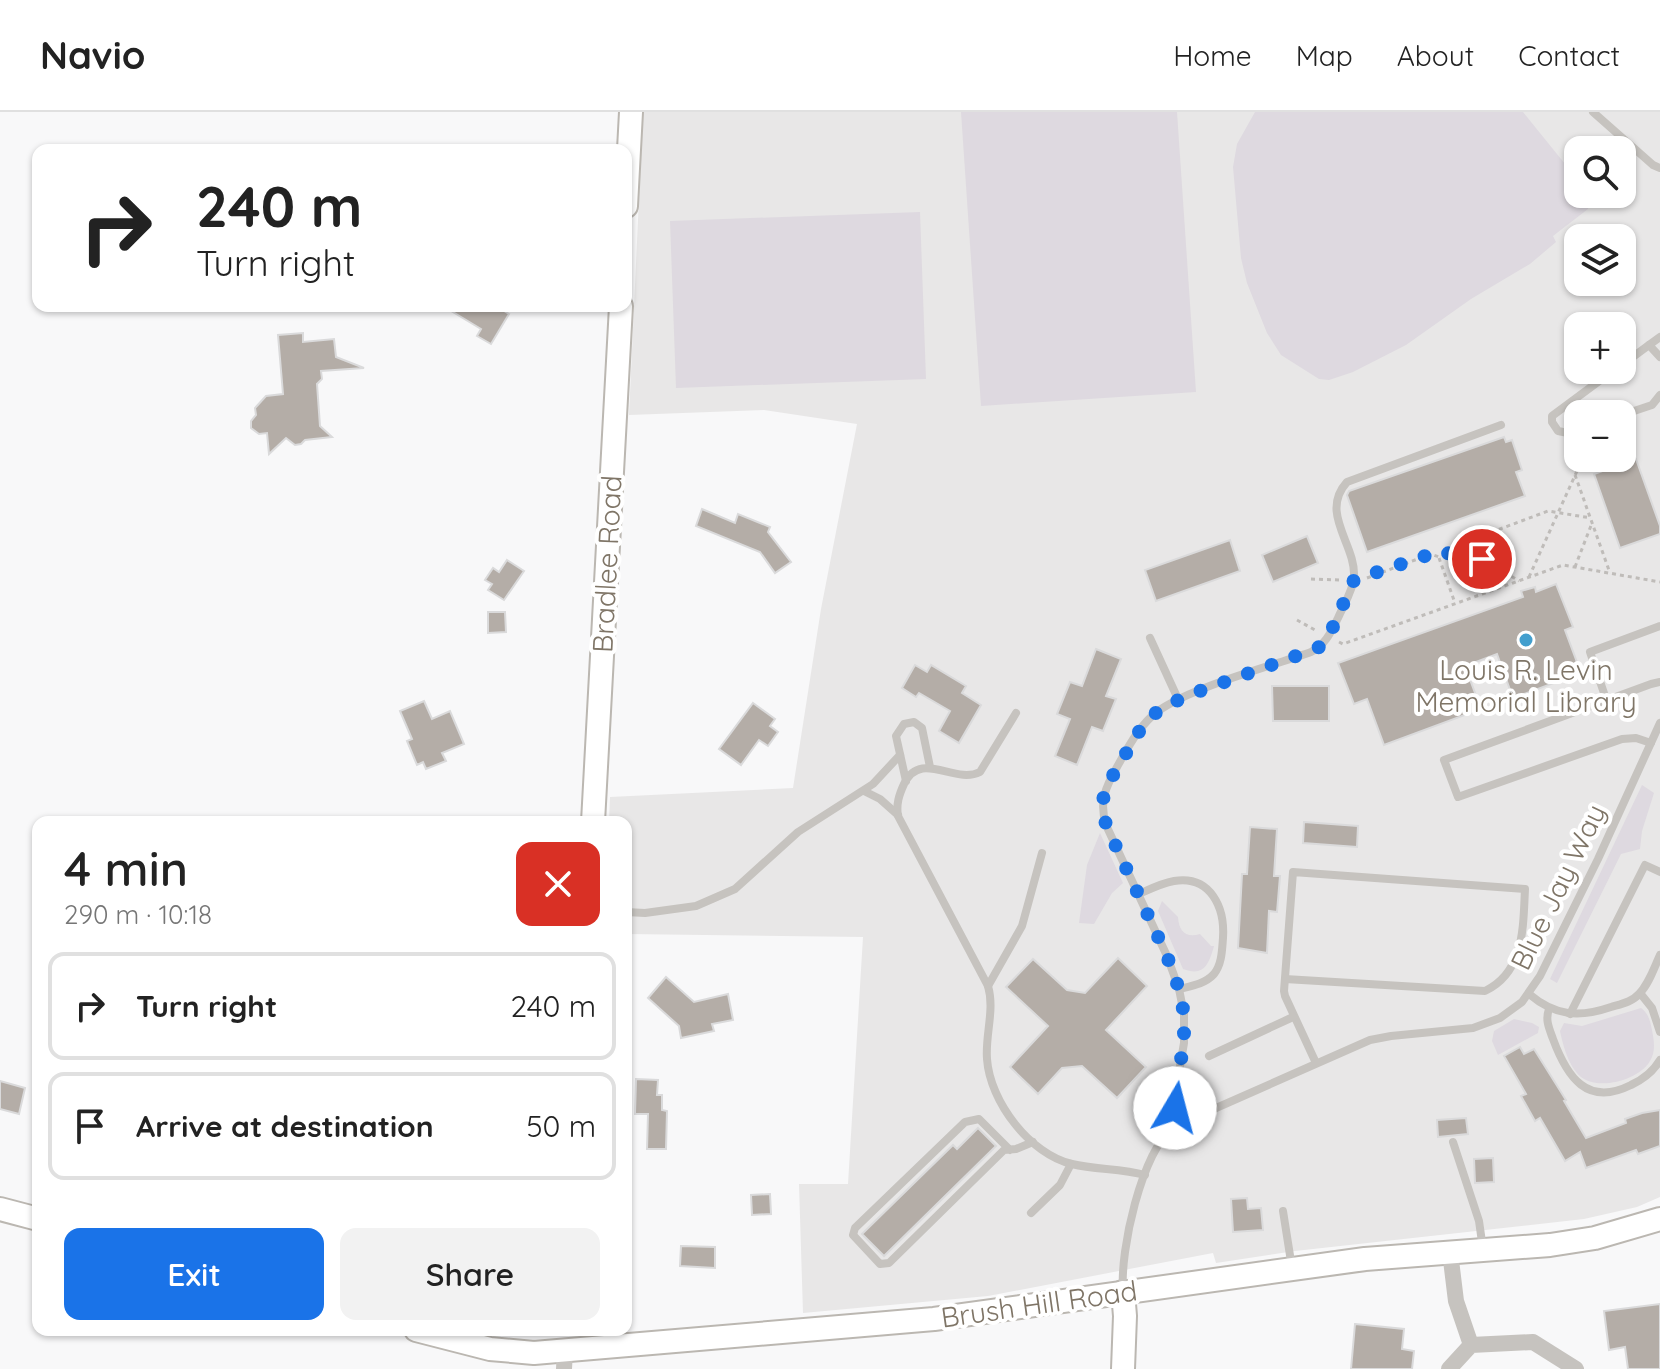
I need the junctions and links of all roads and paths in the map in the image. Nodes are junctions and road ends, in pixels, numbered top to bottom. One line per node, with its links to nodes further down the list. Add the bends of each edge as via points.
1 (631, 112): 3 (street)
2 (1593, 112): 4 (lane)
3 (629, 144)
4 (1660, 168)
5 (621, 312): 45 (street, Bradlee Road)
6 (1660, 337): 7 (lane)
7 (1649, 345): 8 (lane); 9 (lane)
8 (1636, 355)
9 (1660, 357)
10 (1595, 384): 12 (lane)
11 (1660, 395): 14 (lane, via 1652,405)
12 (1574, 400)
13 (1564, 407): 16 (lane, via 1552,416 1554,428)
14 (1636, 410)
15 (1501, 425): 27 (lane, via 1347,482 1336,514)
16 (1564, 432)
17 (1576, 472): 18 (path)
18 (1575, 475): 19 (path); 20 (path)
19 (1557, 513): 20 (path); 21 (path, via 1548,511); 25 (path)
20 (1592, 521): 23 (path); 24 (path)
21 (1464, 547): 22 (path); 28 (path)
22 (1439, 557): 27 (path, via 1431,554); 30 (path)
23 (1575, 567): 24 (path); 25 (path, via 1563,565)
24 (1611, 574): 29 (path)
25 (1529, 577): 28 (path)
26 (1311, 579): 27 (path)
27 (1354, 580): 34 (lane)
28 (1519, 581): 30 (path)
29 (1660, 582)
30 (1455, 603): 34 (path, via 1343,644)
31 (1297, 620): 34 (path)
32 (1660, 626): 37 (lane, via 1590,652)
33 (1150, 638): 36 (lane)
34 (1328, 638): 36 (lane, via 1311,652)
35 (1660, 682): 37 (lane)
36 (1178, 699): 49 (lane, via 1143,725 1103,796 1106,825)
37 (1606, 699): 40 (lane, via 1444,760 1458,797 1622,739)
38 (1016, 713): 42 (lane, via 980,772 965,776)
39 (1660, 723): 40 (lane, Blue Jay Way)
40 (1651, 743): 56 (lane, Blue Jay Way)
41 (900, 755): 42 (lane, via 897,731 914,722 924,732); 43 (lane); 44 (lane)
42 (930, 767): 43 (lane)
43 (906, 781): 46 (lane)
44 (864, 791): 46 (lane); 50 (lane, via 798,832 743,883 716,899 674,910)
45 (593, 816)
46 (898, 816): 53 (lane)
47 (1042, 853): 53 (lane, via 1022,926)
48 (1660, 872): 58 (lane, via 1645,865)
49 (1139, 894): 54 (lane); 54 (lane, via 1187,881 1204,888 1221,907 1224,935 1217,968 1203,982)
50 (632, 912)
51 (1660, 955): 55 (lane)
52 (1285, 979): 52 (lane, via 1293,872 1525,889 1516,958 1506,975 1485,991); 59 (lane)
53 (988, 986): 65 (lane, via 986,1058 991,1082)
54 (1179, 989): 64 (lane, via 1184,1043 1174,1101)
55 (1640, 993): 58 (lane, via 1593,1013); 60 (lane)
56 (1529, 994): 57 (lane); 63 (lane, Blue Jay Way, via 1484,1025 1381,1038)
57 (1549, 1009): 58 (lane); 62 (lane, via 1546,1018 1560,1058 1587,1089 1627,1087 1650,1074)
58 (1570, 1014)
59 (1293, 1017): 61 (lane); 63 (lane)
60 (1660, 1032)
61 (1209, 1056)
62 (1660, 1060)
63 (1316, 1063): 64 (lane, Blue Jay Way)
64 (1180, 1123): 69 (lane, Blue Jay Way, via 1160,1141)
65 (1033, 1142): 67 (lane); 68 (lane)
66 (1453, 1142): 75 (lane)
67 (1010, 1150): 67 (lane, via 1004,1150 889,1263 880,1264 853,1235 965,1122 979,1119)
68 (1071, 1164): 69 (lane); 72 (lane, via 1060,1185)
69 (1145, 1175): 78 (lane, Blue Jay Way, via 1124,1255)
70 (0, 1209): 73 (street)
71 (1283, 1211): 77 (lane)
72 (1031, 1213)
73 (32, 1217)
74 (1660, 1219): 75 (street, Brush Hill Road, via 1595,1238)
75 (1483, 1250): 76 (street, Brush Hill Road)
76 (1450, 1252): 77 (street, Brush Hill Road); 80 (street, via 1456,1301)
77 (1292, 1269): 78 (street, Brush Hill Road)
78 (1123, 1292): 81 (street, Brush Hill Road, via 915,1321); 82 (street)
79 (437, 1336): 81 (street, Brush Hill Road, via 507,1351)
80 (1471, 1345): 83 (street); 84 (street, via 1533,1342)
81 (565, 1350)
82 (1123, 1369)
83 (1449, 1369)
84 (1576, 1369)

